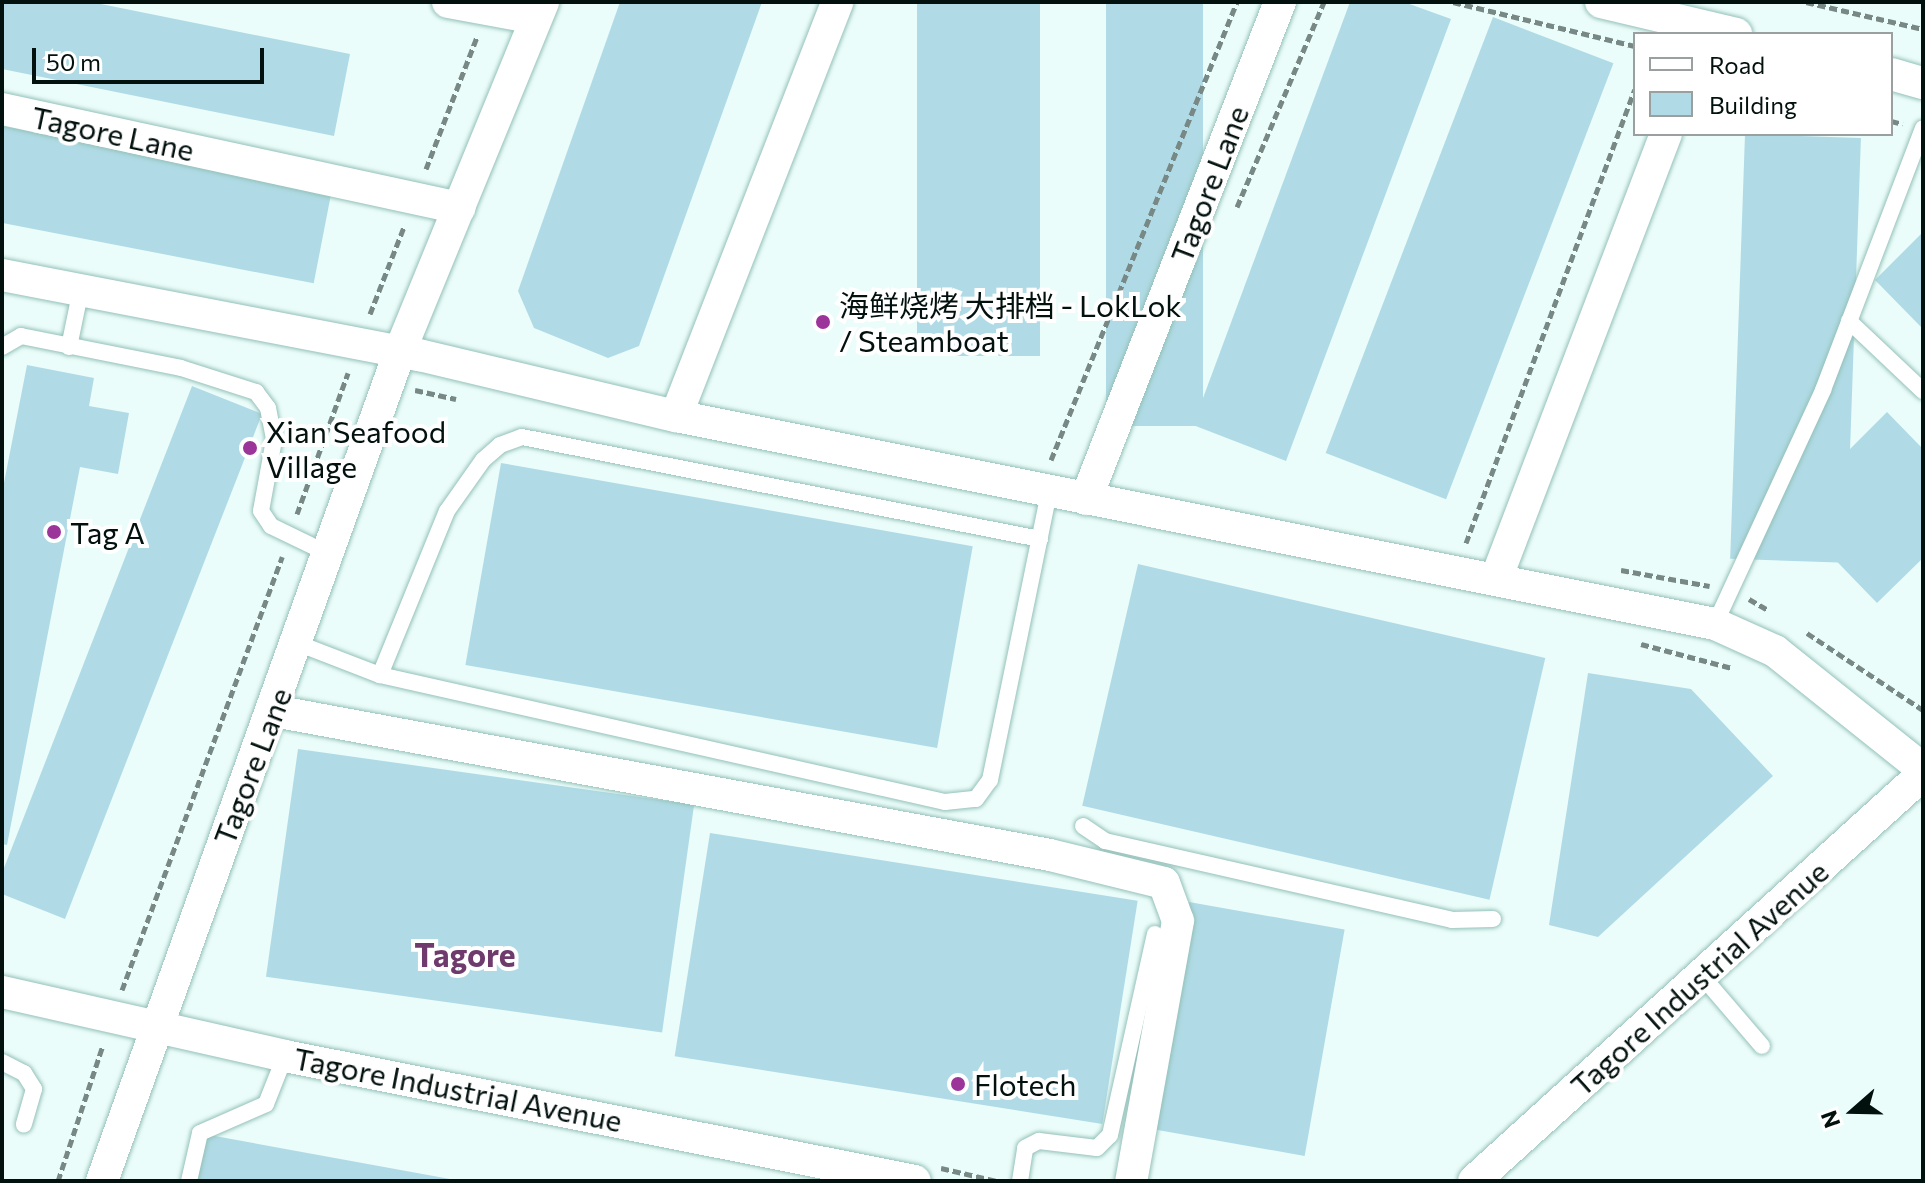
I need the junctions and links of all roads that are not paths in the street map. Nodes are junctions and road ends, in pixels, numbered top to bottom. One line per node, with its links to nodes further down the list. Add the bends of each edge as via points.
1 (448, 2): 5 (street, Tagore Lane)
2 (837, 2): 21 (street)
3 (1280, 2): 23 (street, Tagore Lane)
4 (1601, 2): 6 (street)
5 (539, 10): 13 (street, Tagore Lane)
6 (1715, 31)
7 (1893, 75): 8 (street)
8 (1923, 83)
9 (2, 109): 13 (street, Tagore Lane)
10 (1923, 128): 12 (lane)
11 (1665, 136): 26 (street)
12 (1920, 150): 16 (lane)
13 (459, 208): 19 (street, Tagore Lane)
14 (2, 275): 15 (street)
15 (81, 289): 18 (lane); 19 (street)
16 (1849, 321): 20 (lane); 27 (lane)
17 (2, 347): 18 (lane, via 21,336)
18 (69, 347): 25 (lane, via 181,368 256,392 268,408 274,440 261,511 271,526)
19 (400, 351): 21 (street); 25 (street, Tagore Lane)
20 (1923, 391)
21 (676, 416): 22 (street)
22 (1048, 480): 23 (street); 24 (lane)
23 (1086, 499): 26 (street)
24 (1040, 539): 29 (lane, via 522,437 500,445 483,460 447,511); 29 (lane, via 990,780 976,799 945,802)
25 (329, 554): 28 (street, Tagore Lane)
26 (1496, 579): 27 (street)
27 (1715, 624): 31 (street, via 1775,651)
28 (297, 643): 29 (lane); 30 (street, Tagore Lane)
29 (380, 675)
30 (274, 711): 37 (street, Tagore Lane); 46 (street, via 1035,852 1164,883 1178,921)
31 (1923, 771): 35 (street, Tagore Industrial Avenue)
32 (1083, 826): 33 (lane, via 1105,841 1452,920)
33 (1493, 919)
34 (1155, 934): 45 (lane, via 1110,1135 1097,1148 1039,1141 1025,1148)
35 (1702, 976): 38 (lane); 47 (street, Tagore Industrial Avenue)
36 (2, 992): 37 (street, Tagore Industrial Avenue)
37 (153, 1027): 39 (street, Tagore Industrial Avenue); 42 (street, Tagore Lane)
38 (1762, 1046)
39 (285, 1056): 43 (lane, via 266,1104 200,1133); 44 (street, Tagore Industrial Avenue)
40 (2, 1062): 41 (lane, via 24,1073 34,1089)
41 (24, 1125)
42 (102, 1181)
43 (189, 1181)
44 (915, 1181)
45 (1020, 1181)
46 (1131, 1181)
47 (1474, 1181)

